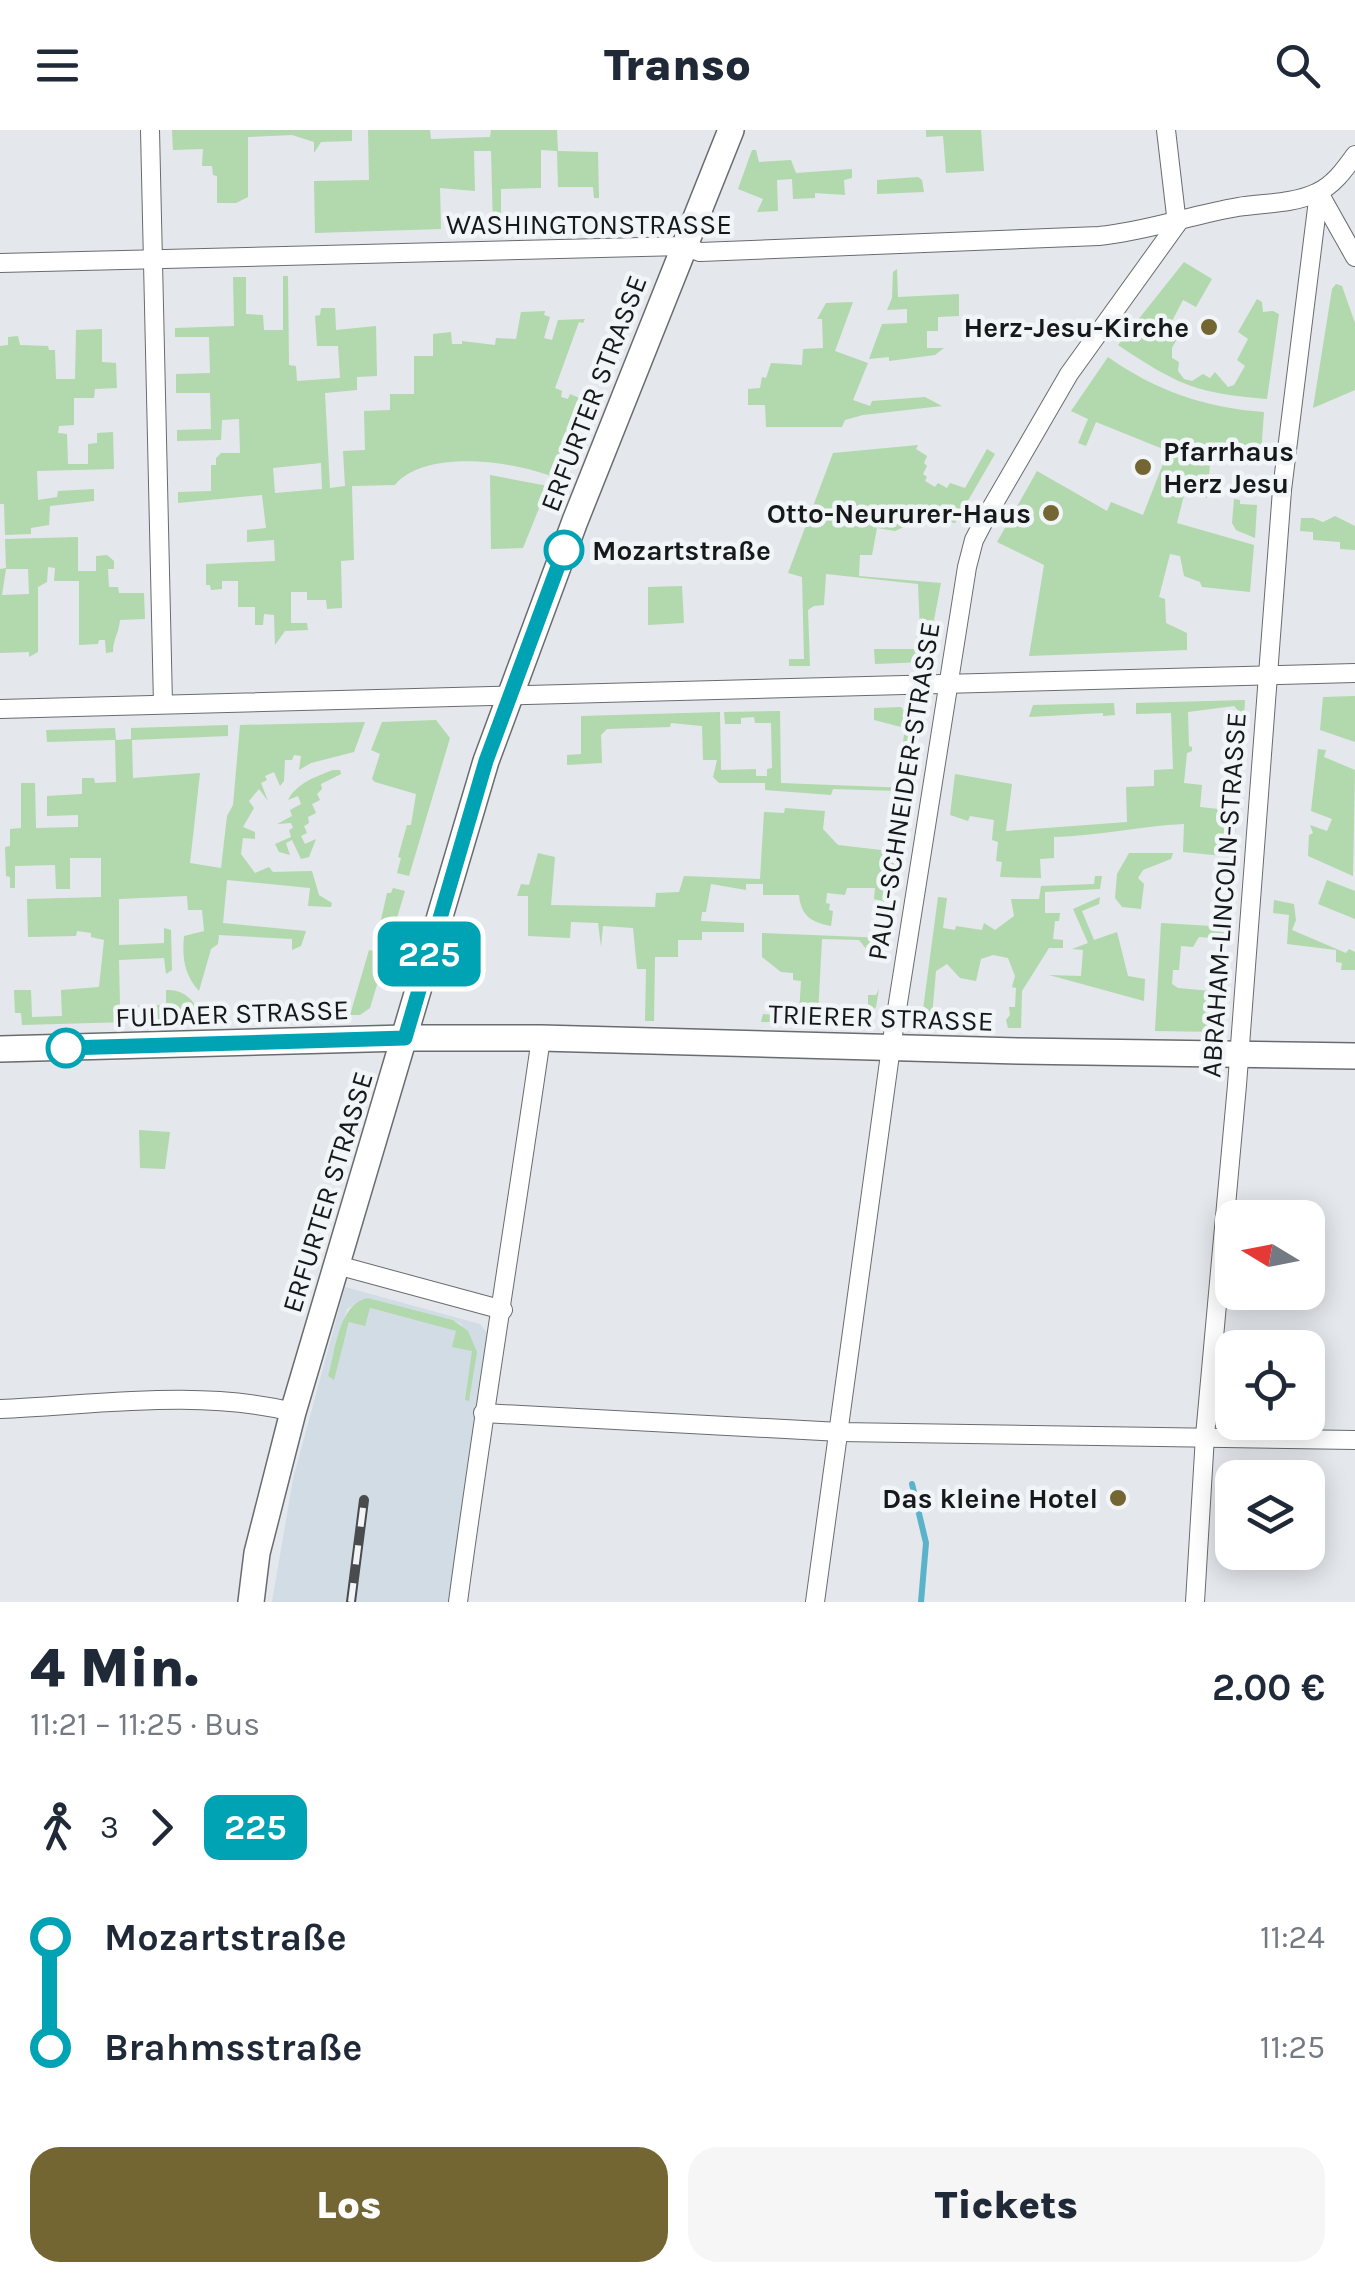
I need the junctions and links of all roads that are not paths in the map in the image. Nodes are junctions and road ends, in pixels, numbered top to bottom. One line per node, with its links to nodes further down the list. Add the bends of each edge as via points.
1 (150, 130): 9 (street)
2 (731, 130): 7 (street, ERFURTER STRASSE)
3 (1166, 130): 6 (street)
4 (1355, 154): 5 (street)
5 (1319, 192): 6 (street, WASHINGTONSTRASSE); 8 (street); 12 (street, ABRAHAM-LINCOLN-STRASSE, via 1287,434)
6 (1176, 224): 7 (street, WASHINGTONSTRASSE, via 1099,236 700,252); 13 (street, PAUL-SCHNEIDER-STRASSE, via 1069,374 974,540)
7 (683, 246): 9 (street, WASHINGTONSTRASSE); 14 (street, ERFURTER STRASSE)
8 (1355, 258)
9 (155, 260): 10 (street, WASHINGTONSTRASSE); 15 (street)
10 (0, 263)
11 (1355, 673): 12 (street)
12 (1267, 676): 13 (street); 21 (street, ABRAHAM-LINCOLN-STRASSE)
13 (947, 685): 14 (street); 19 (street, PAUL-SCHNEIDER-STRASSE)
14 (509, 696): 15 (street); 17 (street, ERFURTER STRASSE)
15 (163, 704): 16 (street)
16 (0, 709)
17 (405, 1038): 18 (street, TRIERER STRASSE); 20 (street, FULDAER STRASSE); 23 (street, ERFURTER STRASSE)
18 (541, 1038): 19 (street, TRIERER STRASSE); 24 (street)
19 (891, 1047): 21 (street, TRIERER STRASSE); 28 (street, PAUL-SCHNEIDER-STRASSE)
20 (0, 1049)
21 (1239, 1054): 22 (street, TRIERER STRASSE); 29 (street, ABRAHAM-LINCOLN-STRASSE)
22 (1355, 1056)
23 (337, 1265): 24 (street); 26 (street, ERFURTER STRASSE)
24 (503, 1310): 27 (street)
25 (0, 1409): 26 (street, via 168,1402)
26 (293, 1412): 31 (street, ERFURTER STRASSE)
27 (483, 1413): 28 (street); 32 (street)
28 (840, 1432): 29 (street); 33 (street, PAUL-SCHNEIDER-STRASSE)
29 (1205, 1436): 30 (street); 34 (street, ABRAHAM-LINCOLN-STRASSE)
30 (1355, 1440)
31 (250, 1602)
32 (458, 1602)
33 (815, 1602)
34 (1195, 1602)

